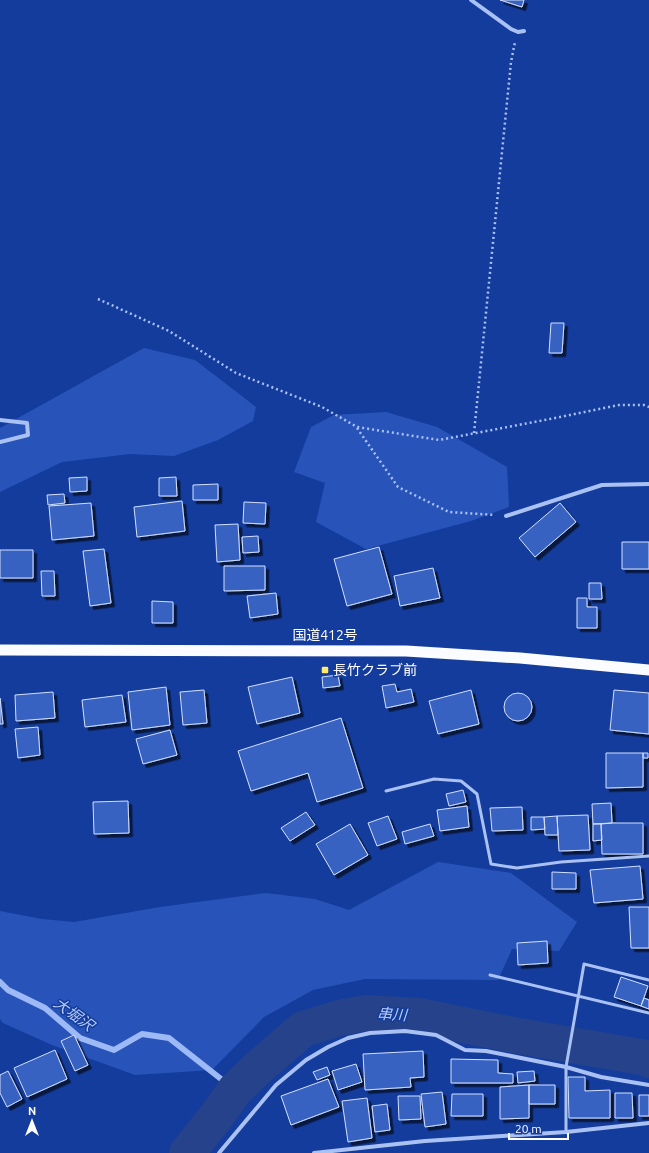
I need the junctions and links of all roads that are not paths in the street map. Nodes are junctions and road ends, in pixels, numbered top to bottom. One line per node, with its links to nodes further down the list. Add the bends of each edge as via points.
1 (471, 0): 2 (street, via 511,29)
2 (524, 31)
3 (0, 420): 4 (street, via 27,423 28,435)
4 (0, 442)
5 (649, 484): 6 (street, via 602,486)
6 (506, 516)
7 (0, 650): 8 (highway, 国道412号, via 406,651)
8 (649, 670)
9 (386, 791): 10 (lane, via 434,779 461,781 477,794 491,864 517,868)
10 (649, 856)
11 (490, 975): 13 (lane)
12 (649, 980): 13 (lane, via 584,964)
13 (579, 996): 14 (lane); 15 (lane)
14 (649, 1014)
15 (566, 1067): 16 (street, via 601,1077); 18 (lane); 19 (street, via 486,1051 466,1050 436,1035 425,1033 387,1031 355,1036 306,1060 276,1085)
16 (649, 1085)
17 (649, 1123): 18 (street)
18 (566, 1132): 20 (street, via 425,1141)
19 (219, 1153)
20 (314, 1153)

